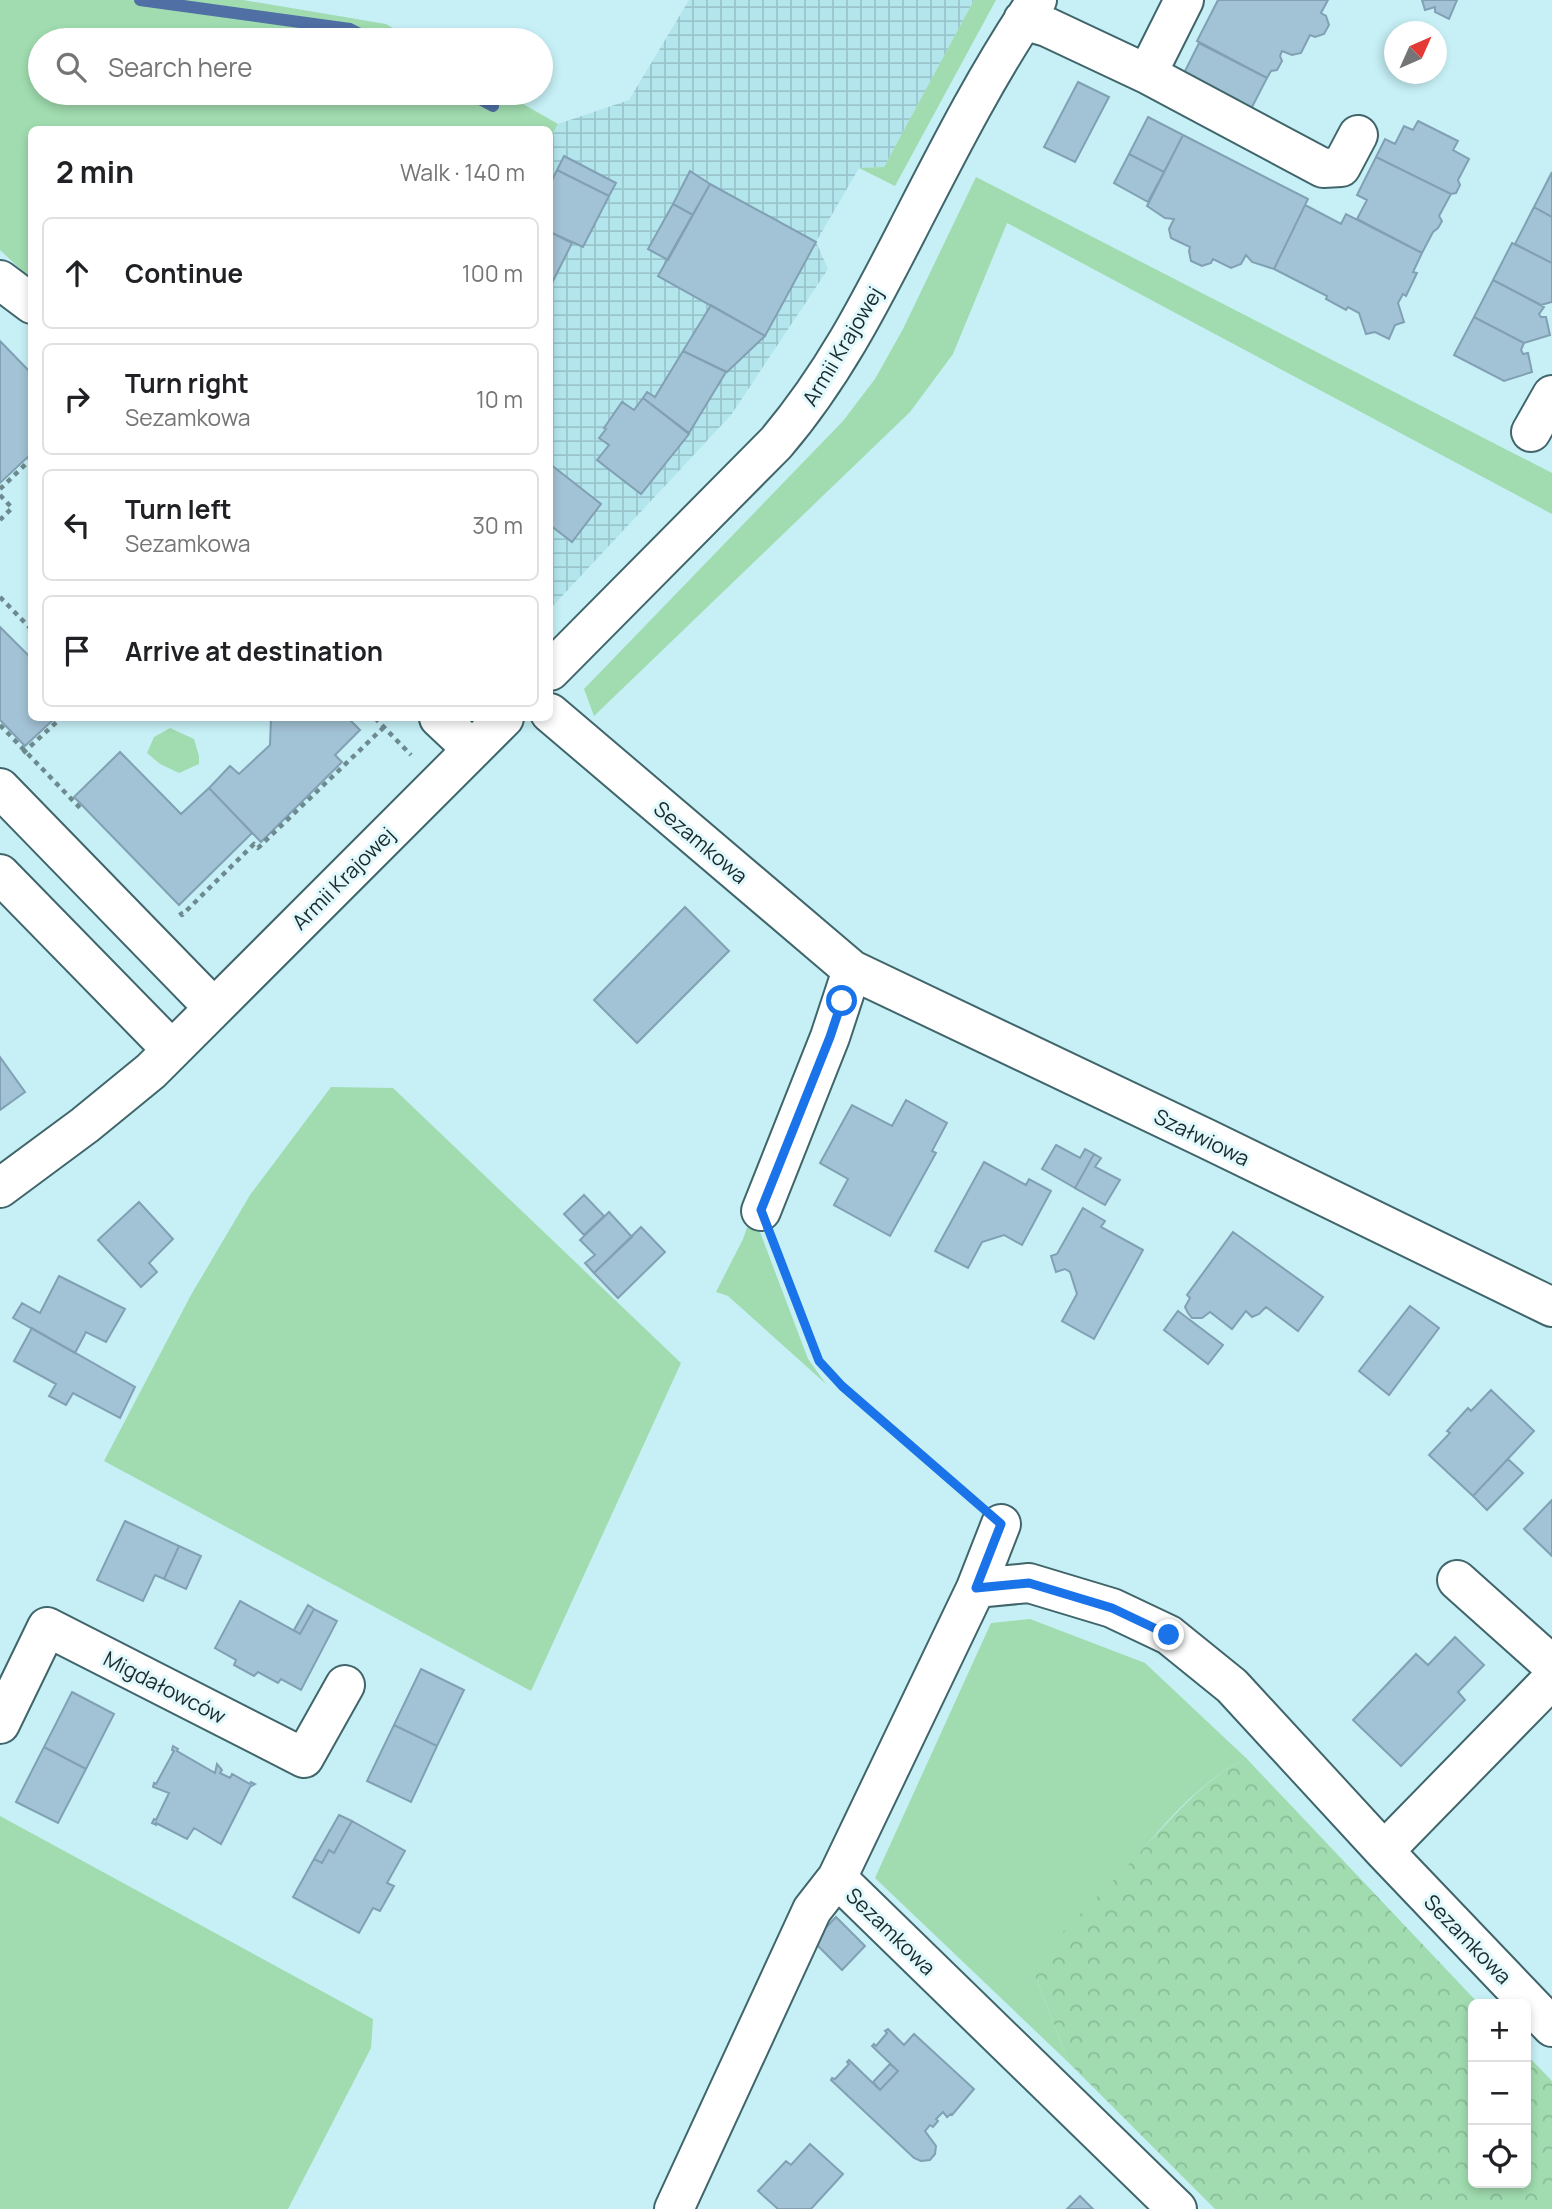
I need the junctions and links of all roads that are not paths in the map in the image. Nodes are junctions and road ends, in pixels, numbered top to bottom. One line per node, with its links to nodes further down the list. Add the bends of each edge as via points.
1 (1184, 0): 3 (street)
2 (1030, 10): 3 (street, via 1047,27); 9 (street, Armii Krajowej, via 979,91 844,350 804,410)
3 (1147, 74): 4 (street, via 1323,168 1341,167)
4 (1358, 135)
5 (0, 280): 6 (street)
6 (28, 301)
7 (1552, 395): 8 (street)
8 (1531, 432)
9 (553, 668)
10 (553, 716): 16 (street, Sezamkowa)
11 (442, 721): 13 (street)
12 (501, 721): 13 (street, Armii Krajowej)
13 (472, 749): 17 (street, Armii Krajowej)
14 (0, 788): 17 (street)
15 (0, 874): 18 (street)
16 (852, 970): 20 (street); 21 (street, Szałwiowa)
17 (214, 1008): 18 (street, Armii Krajowej)
18 (172, 1050): 19 (street, Armii Krajowej, via 85,1125)
19 (0, 1188)
20 (761, 1210)
21 (1552, 1307)
22 (1001, 1524): 24 (street, Sezamkowa)
23 (1457, 1580): 25 (street)
24 (976, 1588): 29 (street, Sezamkowa, via 1029,1583 1112,1608 1169,1635 1232,1686); 30 (street, Sezamkowa)
25 (1552, 1665)
26 (1552, 1679): 29 (street)
27 (345, 1685): 28 (street, Migdałowców, via 304,1758 47,1627)
28 (0, 1724)
29 (1384, 1851): 31 (street, Sezamkowa)
30 (837, 1878): 32 (street, via 812,1910); 33 (street, Sezamkowa)
31 (1552, 2027)
32 (674, 2209)
33 (1177, 2209)

